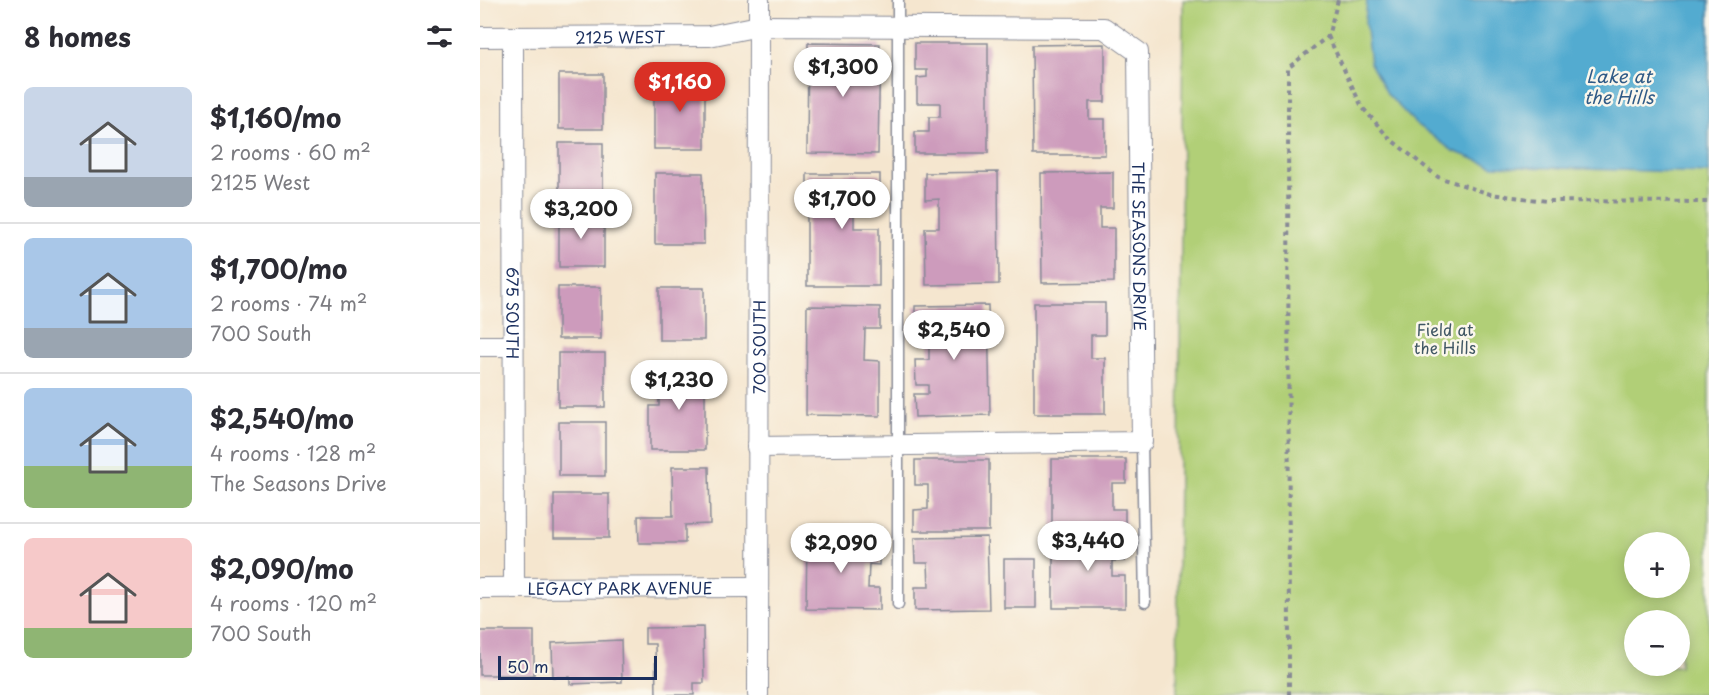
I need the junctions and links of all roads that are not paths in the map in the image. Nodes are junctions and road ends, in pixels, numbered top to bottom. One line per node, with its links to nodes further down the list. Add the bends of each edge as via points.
1 (759, 0): 3 (street, 700 SOUTH)
2 (898, 0): 4 (lane)
3 (759, 26): 4 (street, THE SEASONS DRIVE); 6 (street, 2125 WEST, via 709,36); 11 (street, 700 SOUTH)
4 (898, 27): 9 (street, THE SEASONS DRIVE, via 1104,28 1138,52); 10 (lane)
5 (480, 37): 6 (street, 2125 WEST)
6 (513, 37): 8 (street, 675 SOUTH)
7 (480, 346): 8 (street)
8 (513, 346): 12 (street, 675 SOUTH)
9 (1142, 442): 10 (street); 15 (lane)
10 (900, 444): 11 (street); 16 (lane)
11 (757, 447): 13 (street, 700 SOUTH)
12 (514, 587): 13 (street, LEGACY PARK AVENUE); 14 (street, LEGACY PARK AVENUE)
13 (758, 587): 17 (street, 700 SOUTH)
14 (480, 588)
15 (1145, 602)
16 (898, 604)
17 (758, 695)

